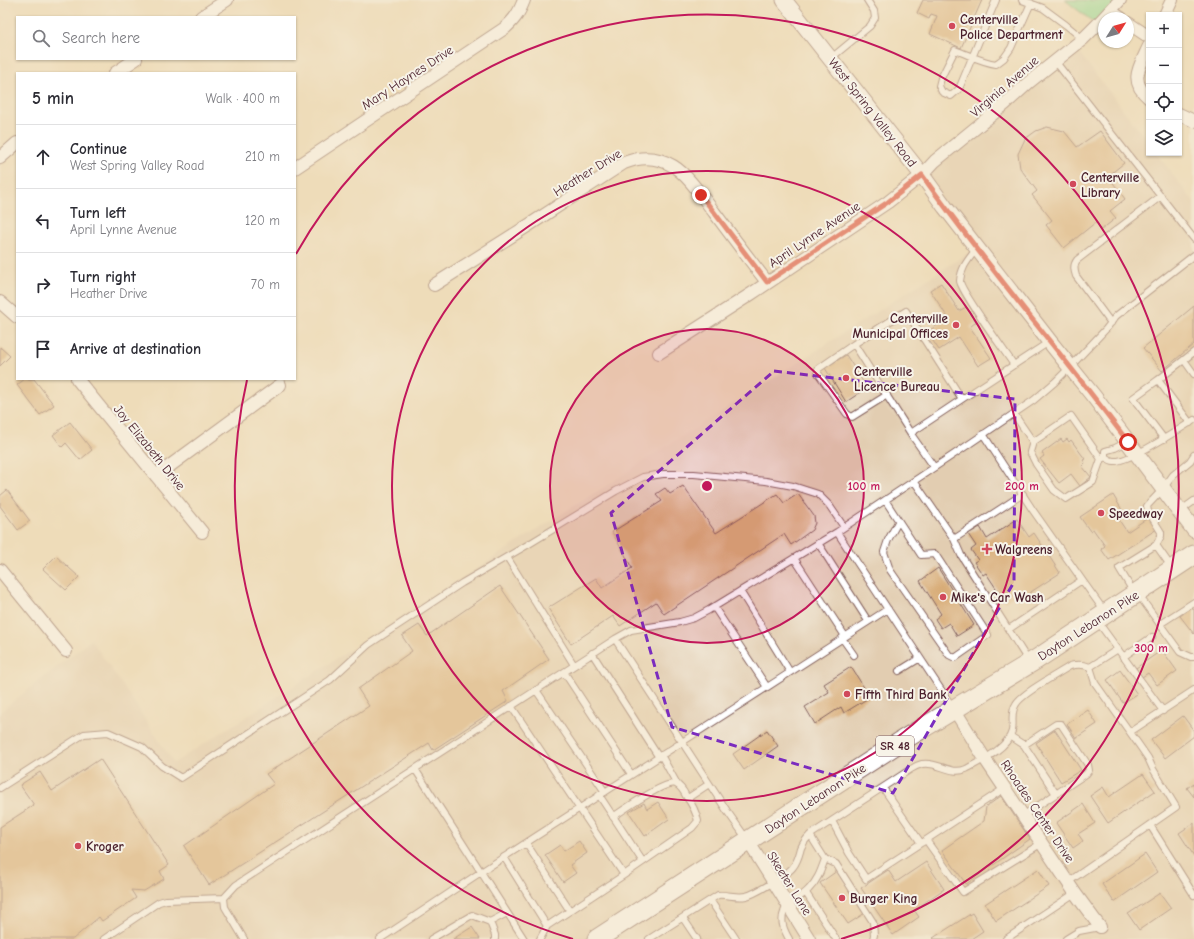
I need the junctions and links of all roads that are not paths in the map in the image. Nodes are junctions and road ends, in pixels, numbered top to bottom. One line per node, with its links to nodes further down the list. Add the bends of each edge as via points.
1 (227, 0): 12 (street)
2 (524, 0): 27 (street, Mary Haynes Drive, via 515,18 505,28)
3 (784, 0): 18 (street, West Spring Valley Road)
4 (867, 0): 18 (lane, via 875,18 870,26)
5 (996, 0): 17 (lane)
6 (1022, 0): 9 (lane)
7 (1120, 0): 10 (street, Virginia Avenue)
8 (1172, 0): 11 (street)
9 (1031, 3): 15 (lane, via 1043,8); 17 (lane, via 1004,58 996,64)
10 (1110, 11): 15 (street, Virginia Avenue)
11 (1166, 12)
12 (203, 16)
13 (1134, 27): 14 (street)
14 (1146, 35)
15 (1083, 39): 20 (street, Virginia Avenue)
16 (1148, 48): 22 (street, via 1137,79 1138,86)
17 (973, 56): 17 (lane, via 955,50 941,78 939,86 942,92 952,96 959,89)
18 (830, 59): 28 (street, West Spring Valley Road)
19 (134, 60): 21 (street)
20 (1055, 61): 28 (street, Virginia Avenue, via 935,161); 29 (lane)
21 (116, 72)
22 (1146, 96)
23 (1182, 115): 24 (street)
24 (1194, 121)
25 (16, 144): 26 (street)
26 (0, 158)
27 (296, 167)
28 (922, 175): 31 (street, West Spring Valley Road); 33 (street, April Lynne Avenue, via 888,202)
29 (1161, 196): 30 (lane); 37 (lane, via 1074,263 1076,276)
30 (1194, 239)
31 (976, 248): 38 (street, West Spring Valley Road); 43 (lane, via 963,267 960,283)
32 (1194, 255): 37 (lane, via 1116,316)
33 (767, 282): 34 (street, Heather Drive, via 682,173 660,160 642,158 624,163); 41 (street, April Lynne Avenue)
34 (434, 285)
35 (0, 302): 36 (street)
36 (16, 315)
37 (1111, 323): 44 (lane)
38 (1050, 342): 43 (lane); 44 (street, West Spring Valley Road)
39 (854, 344): 49 (lane); 49 (lane, via 818,370 818,373 847,414 852,417); 50 (lane, via 906,311)
40 (1194, 352): 42 (lane)
41 (659, 353)
42 (1184, 360): 45 (lane); 47 (lane)
43 (1014, 365): 50 (lane)
44 (1070, 367): 51 (lane, via 1034,400); 57 (street, West Spring Valley Road)
45 (1194, 374)
46 (78, 380): 62 (street, Joy Elizabeth Drive)
47 (1158, 380): 52 (lane); 55 (lane, via 1133,398)
48 (280, 385): 62 (street)
49 (887, 395): 53 (lane)
50 (962, 399): 53 (lane)
51 (1014, 414): 54 (lane); 56 (lane)
52 (1192, 421): 55 (lane)
53 (911, 433): 61 (lane)
54 (983, 434): 61 (lane); 65 (lane)
55 (1164, 439): 57 (lane)
56 (1033, 442): 59 (lane, via 1071,416); 59 (lane, via 1030,452 1036,464 1054,490 1066,499 1093,482)
57 (1132, 448): 59 (lane, via 1115,448 1105,452); 59 (lane, via 1116,462); 64 (street, West Spring Valley Road)
58 (1194, 455): 60 (lane)
59 (1103, 458)
60 (1192, 464): 64 (lane, via 1173,475)
61 (934, 467): 63 (lane)
62 (156, 476): 72 (street, Joy Elizabeth Drive)
63 (914, 481): 66 (lane); 74 (lane)
64 (1163, 489): 68 (street, West Spring Valley Road); 76 (lane, via 1147,506 1161,532)
65 (1023, 494): 74 (lane); 82 (lane)
66 (885, 500): 69 (lane); 70 (lane)
67 (1194, 501): 68 (lane)
68 (1180, 511): 71 (street, West Spring Valley Road)
69 (898, 522): 69 (lane, via 884,552 890,570 949,655 955,658 988,635 934,554 921,555)
70 (844, 527): 73 (lane); 78 (lane, via 818,494 793,486 694,474 663,474 636,480)
71 (1194, 530)
72 (202, 532)
73 (837, 532): 75 (lane); 87 (lane)
74 (954, 539): 91 (lane, via 961,555)
75 (818, 543): 79 (lane); 89 (lane)
76 (1156, 545): 80 (lane); 84 (lane, via 1119,568)
77 (1194, 555): 80 (main road, Dayton Lebanon Pike / SR 48)
78 (507, 557): 103 (lane); 124 (lane, via 462,583 368,645 330,680 181,778 162,766 142,747 108,732 84,734)
79 (794, 558): 83 (lane); 93 (lane)
80 (1173, 569): 84 (main road, Dayton Lebanon Pike / SR 48)
81 (0, 570): 96 (street)
82 (1082, 580): 88 (lane); 91 (lane)
83 (740, 591): 86 (lane); 107 (lane)
84 (1136, 594): 88 (main road, Dayton Lebanon Pike / SR 48); 90 (lane)
85 (1194, 602): 90 (lane)
86 (714, 607): 94 (lane, via 694,618 630,630); 108 (lane)
87 (888, 609): 89 (lane); 101 (lane)
88 (1101, 616): 95 (lane); 102 (main road, Dayton Lebanon Pike / SR 48)
89 (868, 621): 93 (lane)
90 (1160, 624): 100 (lane, via 1180,652)
91 (1009, 629): 102 (lane)
92 (1152, 636): 99 (lane)
93 (843, 637): 98 (lane); 107 (lane)
94 (615, 639): 97 (lane); 116 (lane)
95 (1118, 649): 99 (lane); 104 (lane)
96 (66, 651)
97 (592, 653): 103 (lane); 118 (lane)
98 (854, 655)
99 (1123, 657): 113 (lane)
100 (1194, 657)
101 (920, 658): 105 (lane); 112 (lane)
102 (1030, 663): 112 (main road, Dayton Lebanon Pike / SR 48)
103 (574, 666): 106 (lane)
104 (1090, 667): 114 (lane, via 1095,683); 115 (lane, via 1083,664 1070,666 1022,696 1013,711)
105 (899, 671)
106 (564, 672): 109 (lane); 121 (lane)
107 (790, 672): 108 (lane)
108 (767, 687): 116 (lane)
109 (536, 690): 111 (lane); 127 (lane)
110 (1194, 690): 113 (lane)
111 (511, 706): 120 (lane); 130 (lane)
112 (954, 710): 119 (street, Rhoades Center Drive); 136 (main road, Dayton Lebanon Pike / SR 48, via 903,740)
113 (1163, 711): 114 (lane)
114 (1130, 732): 134 (lane, via 1176,807)
115 (1010, 736): 117 (lane); 119 (lane, via 1003,746)
116 (682, 741): 118 (lane); 123 (lane)
117 (1024, 745): 128 (lane); 128 (lane, via 1056,724 1063,725 1088,765 1088,770)
118 (660, 756): 121 (lane); 122 (lane)
119 (985, 759): 125 (lane, via 957,771 922,764); 126 (street, Rhoades Center Drive)
120 (415, 769): 143 (lane); 150 (lane, via 236,885)
121 (631, 774): 127 (lane)
122 (677, 784): 129 (lane); 132 (lane, via 668,784)
123 (709, 784): 129 (lane); 136 (lane)
124 (0, 788)
125 (882, 788): 133 (lane); 137 (lane)
126 (1005, 788): 131 (street, Rhoades Center Drive); 137 (lane)
127 (602, 793): 130 (lane); 132 (lane)
128 (1056, 794): 131 (lane)
129 (688, 798): 142 (lane, via 695,808 698,821 696,825)
130 (580, 808): 139 (lane); 144 (lane)
131 (1024, 815): 138 (street, Rhoades Center Drive)
132 (613, 816): 142 (lane)
133 (832, 821): 135 (lane); 137 (lane, via 866,879)
134 (1150, 825): 146 (lane); 149 (lane)
135 (810, 835): 141 (lane); 145 (lane, via 805,840 793,868)
136 (748, 841): 145 (street, Skeeter Lane); 166 (main road, Dayton Lebanon Pike / SR 48)
137 (923, 842): 138 (lane, via 962,892)
138 (1042, 842): 146 (street, Rhoades Center Drive)
139 (526, 843): 140 (lane); 153 (lane)
140 (504, 857): 143 (lane); 157 (lane)
141 (825, 859): 147 (lane, via 819,877); 173 (lane, via 836,864 873,922)
142 (643, 862): 144 (lane)
143 (481, 872): 154 (lane); 159 (lane)
144 (624, 875): 153 (lane)
145 (772, 882): 151 (lane, via 745,896 724,894); 152 (street, Skeeter Lane)
146 (1068, 882): 148 (street, Rhoades Center Drive)
147 (806, 893): 152 (lane); 172 (lane)
148 (1075, 893): 158 (street, Rhoades Center Drive); 174 (lane)
149 (1194, 895)
150 (224, 898): 160 (lane, via 166,900); 161 (lane, via 225,907)
151 (710, 900): 155 (lane); 169 (lane)
152 (787, 905): 170 (lane, via 782,916 782,924); 171 (street, Skeeter Lane)
153 (570, 911): 157 (lane)
154 (507, 913): 156 (lane); 164 (lane)
155 (683, 918): 167 (lane); 168 (lane)
156 (490, 922): 162 (lane, via 472,915); 163 (lane)
157 (547, 926): 165 (lane)
158 (1100, 927): 175 (lane, via 1079,931)
159 (383, 938)
160 (104, 939)
161 (244, 939)
162 (431, 939)
163 (495, 939)
164 (524, 939)
165 (540, 939)
166 (598, 939)
167 (649, 939)
168 (697, 939)
169 (736, 939)
170 (789, 939)
171 (809, 939)
172 (836, 939)
173 (873, 939)
174 (1006, 939)
175 (1066, 939)

